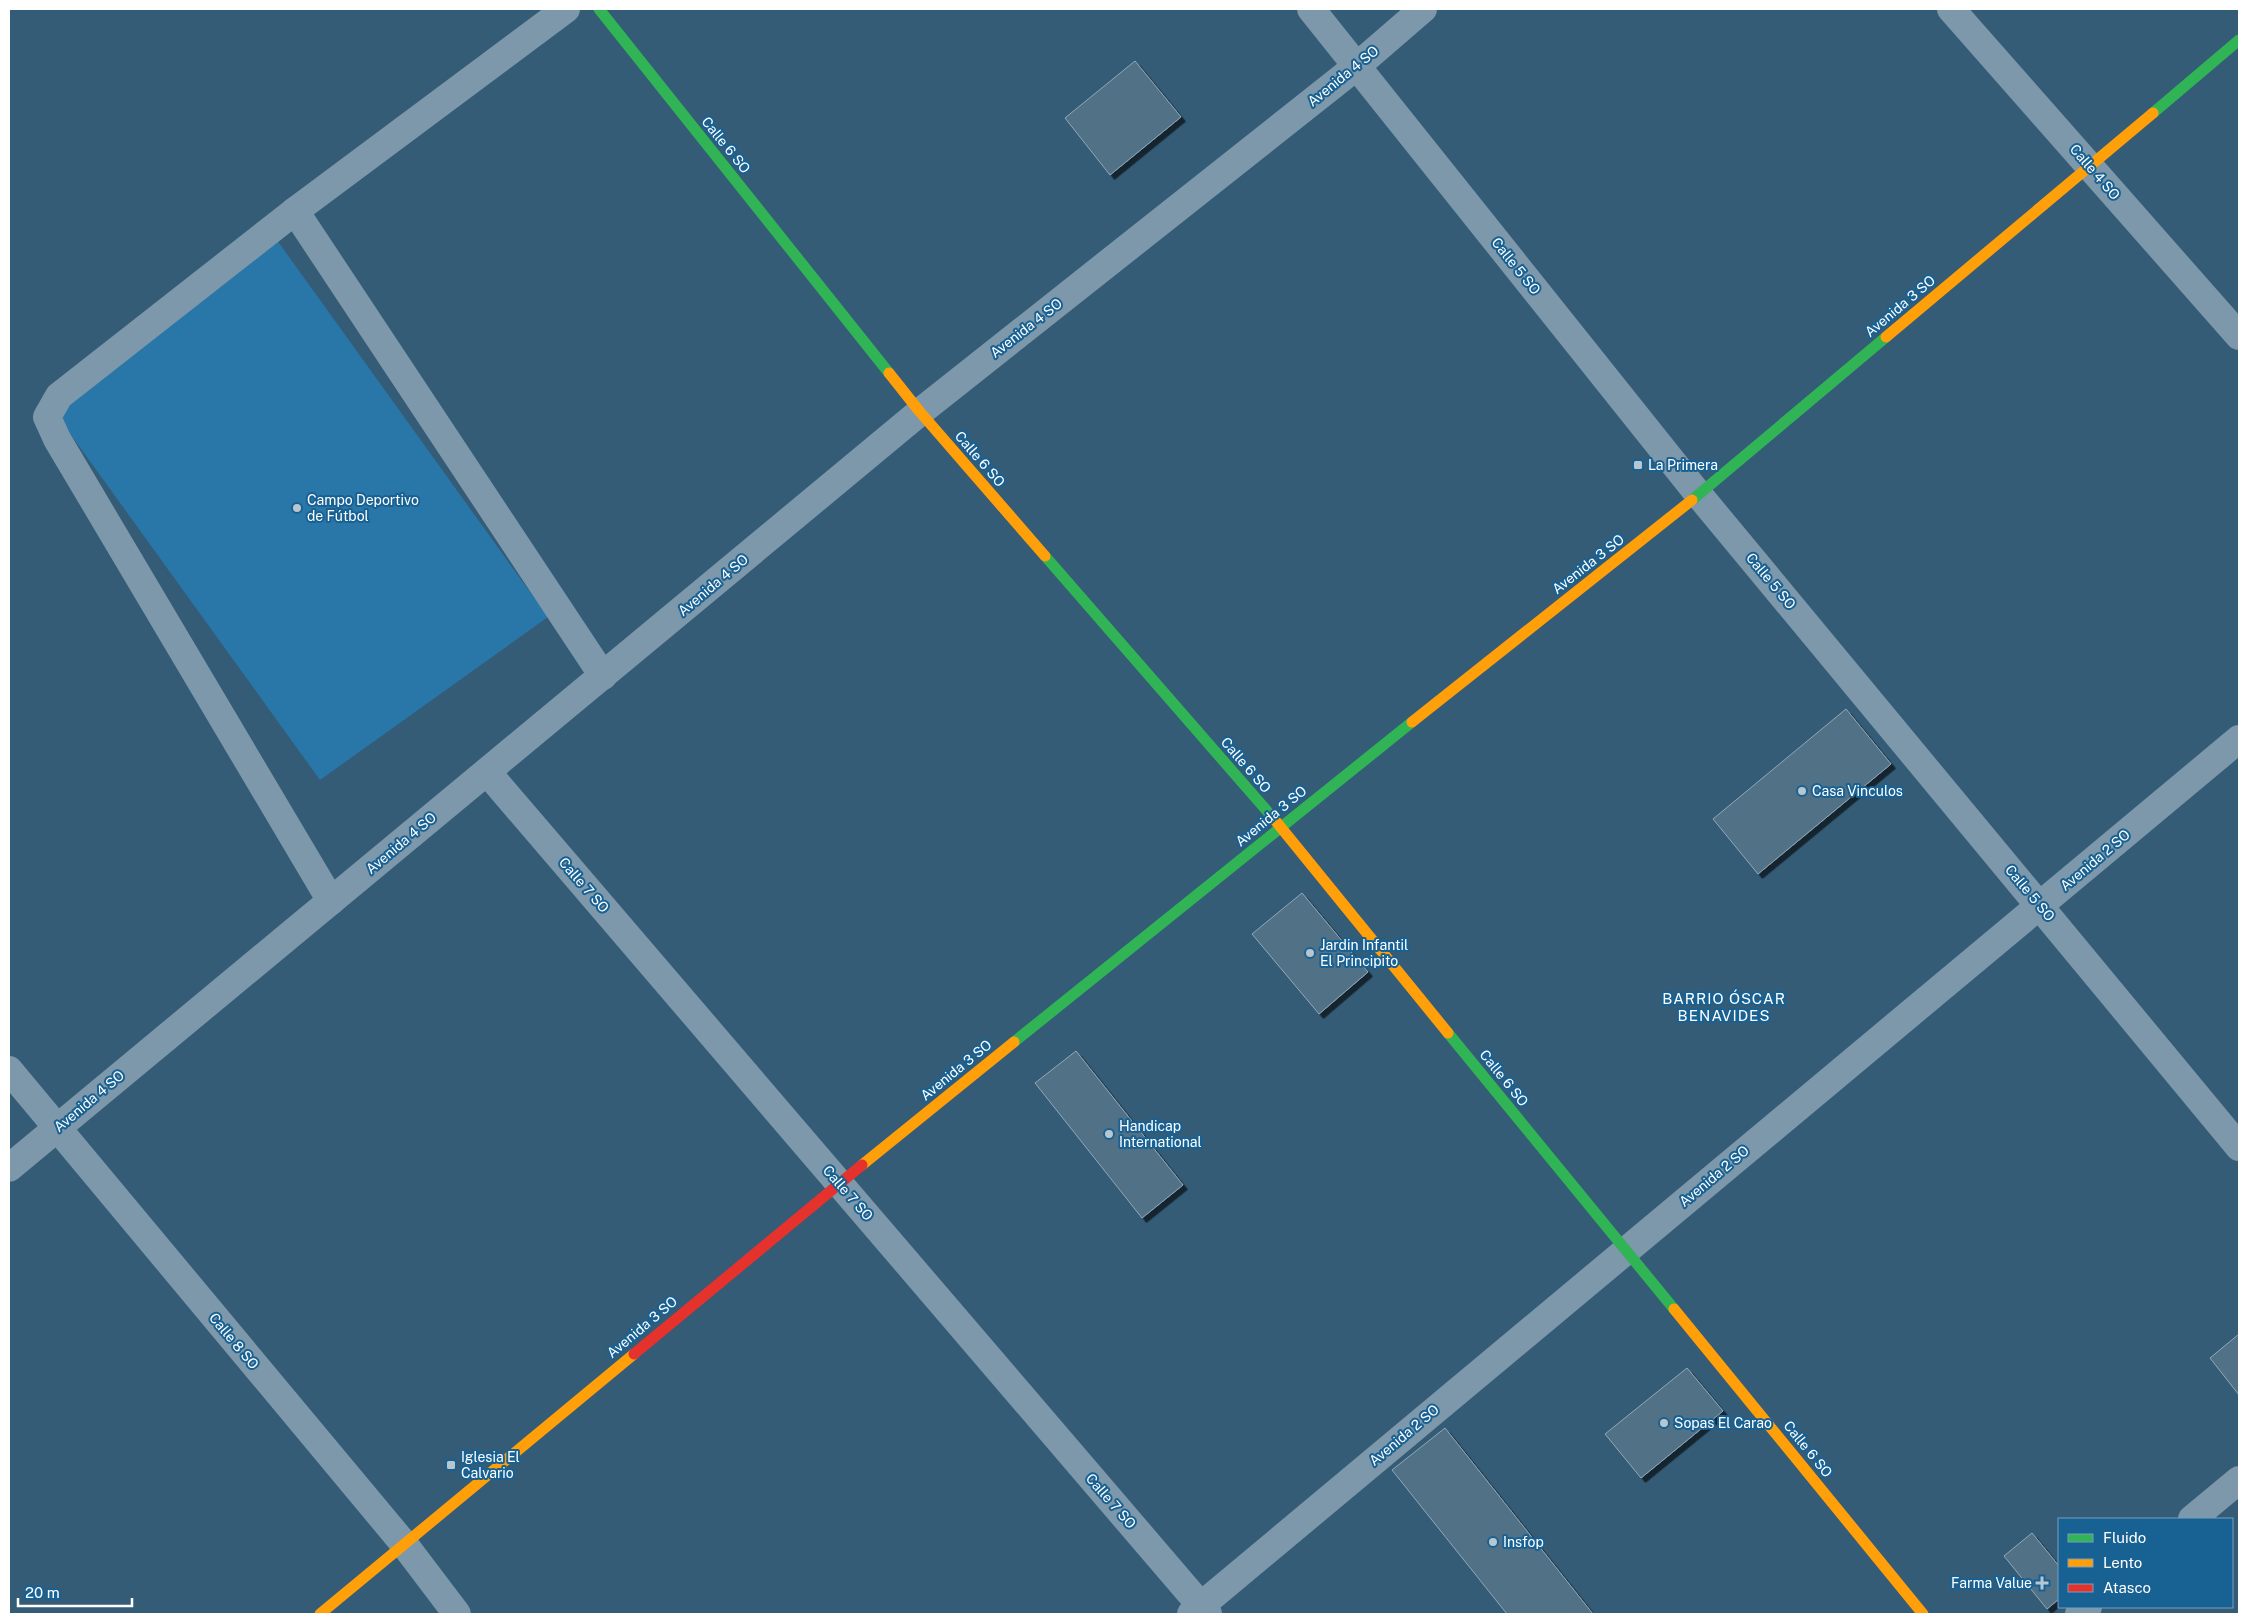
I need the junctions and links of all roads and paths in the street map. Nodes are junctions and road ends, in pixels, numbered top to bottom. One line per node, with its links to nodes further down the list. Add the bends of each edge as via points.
1 (566, 9): 9 (street)
2 (599, 9): 11 (street, Calle 6 SO)
3 (1311, 9): 7 (street, Calle 5 SO)
4 (1423, 9): 7 (street, Avenida 4 SO)
5 (1951, 9): 8 (street, Calle 4 SO)
6 (2239, 40): 8 (street, Avenida 3 SO)
7 (1357, 66): 11 (street, Avenida 4 SO); 12 (street, Calle 5 SO)
8 (2090, 166): 10 (street, Calle 4 SO); 12 (street, Avenida 3 SO)
9 (295, 210): 13 (street); 17 (street, via 59,396 47,417)
10 (2239, 336)
11 (920, 412): 13 (street, Avenida 4 SO); 16 (street, Calle 6 SO)
12 (1699, 495): 16 (street, Avenida 3 SO); 18 (street, Calle 5 SO)
13 (603, 676): 15 (street, Avenida 4 SO)
14 (2239, 739): 18 (street, Avenida 2 SO)
15 (488, 772): 17 (street, Avenida 4 SO); 23 (street, Calle 7 SO)
16 (1280, 828): 23 (street, Avenida 3 SO); 24 (street, Calle 6 SO)
17 (330, 901): 20 (street, Avenida 4 SO)
18 (2041, 905): 21 (street, Calle 5 SO); 24 (street, Avenida 2 SO)
19 (9, 1070): 20 (street, Calle 8 SO)
20 (55, 1128): 22 (street, Avenida 4 SO); 27 (street, Calle 8 SO)
21 (2239, 1147)
22 (9, 1168)
23 (839, 1184): 27 (street, Avenida 3 SO); 28 (street, Calle 7 SO)
24 (1625, 1250): 28 (street, Avenida 2 SO); 31 (street, Calle 6 SO)
25 (2239, 1480): 26 (street)
26 (2193, 1518)
27 (404, 1544): 29 (street, Avenida 3 SO); 30 (street, Calle 8 SO)
28 (1200, 1612)
29 (320, 1614)
30 (457, 1614)
31 (1923, 1614)

